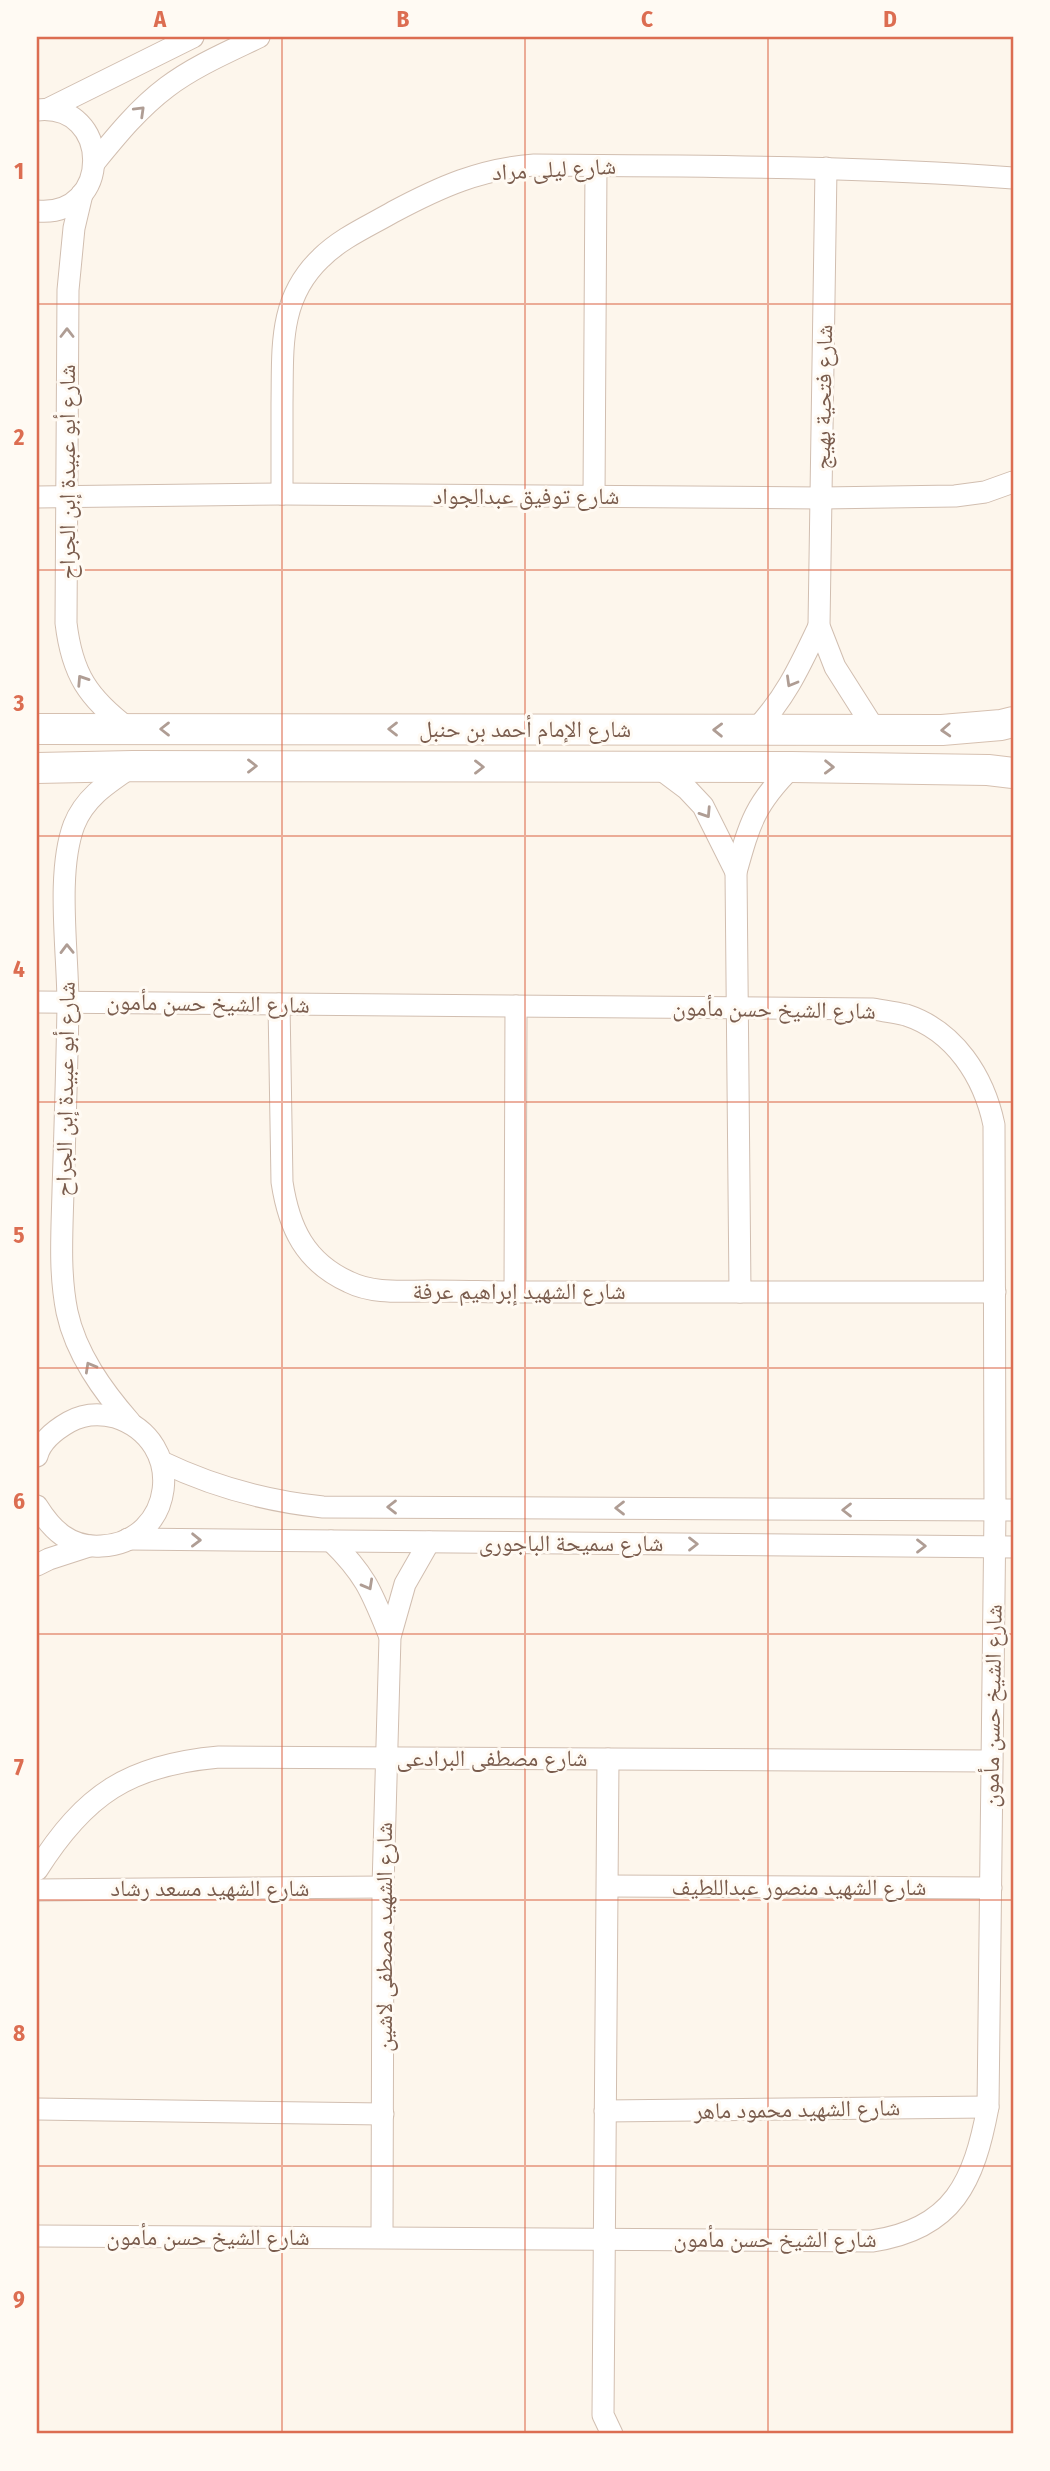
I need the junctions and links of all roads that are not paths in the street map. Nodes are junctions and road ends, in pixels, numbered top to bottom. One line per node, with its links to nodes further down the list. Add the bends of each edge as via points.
1 (193, 37): 3 (street)
2 (259, 37): 4 (street, one-way to 2, via 169,85)
3 (43, 110): 4 (street, via 64,113 82,127)
4 (95, 162): 8 (street, شارع أبو عبيدة إبن الجراح)
5 (596, 166): 6 (street, شارع ليلى مراد); 11 (street, شارع ليلى مراد, via 534,165 480,173 417,199 342,240 321,257 301,281 287,315); 14 (street)
6 (825, 169): 7 (street, شارع ليلى مراد); 15 (street, شارع فتحية بهيج)
7 (1013, 178)
8 (82, 194): 9 (street, via 56,210); 13 (street, شارع أبو عبيدة إبن الجراح, one-way to 8, via 68,279)
9 (37, 211)
10 (1013, 482): 15 (street, شارع توفيق عبدالجواد, via 955,496)
11 (282, 494): 13 (street, شارع توفيق عبدالجواد); 14 (street, شارع توفيق عبدالجواد)
12 (37, 497): 13 (street, شارع توفيق عبدالجواد)
13 (66, 497): 19 (street, شارع أبو عبيدة إبن الجراح, one-way to 13, via 91,694 69,650)
14 (594, 497): 15 (street, شارع توفيق عبدالجواد)
15 (822, 498): 16 (street, شارع فتحية بهيج)
16 (819, 626): 21 (street, شارع فتحية بهيج, via 835,667); 22 (street, شارع فتحية بهيج, one-way to 22, via 787,690)
17 (1013, 722): 21 (street, شارع الإمام أحمد بن حنبل, one-way to 21, via 942,730)
18 (37, 729): 19 (street, شارع الإمام أحمد بن حنبل)
19 (129, 729): 20 (street, شارع الإمام أحمد بن حنبل, one-way to 19)
20 (636, 729): 22 (street, شارع الإمام أحمد بن حنبل, one-way to 20); 24 (street)
21 (875, 730): 22 (street, شارع الإمام أحمد بن حنبل)
22 (754, 731)
23 (134, 766): 24 (street, شارع الإمام أحمد بن حنبل, one-way to 24); 26 (street, شارع الإمام أحمد بن حنبل); 30 (street, شارع أبو عبيدة إبن الجراح, one-way to 23, via 68,843 85,805)
24 (647, 767): 25 (street, شارع الإمام أحمد بن حنبل); 28 (street, one-way to 28, via 687,789 703,806)
25 (792, 767): 27 (street, شارع الإمام أحمد بن حنبل, one-way to 27); 28 (street, via 757,808)
26 (37, 768)
27 (1013, 773)
28 (736, 872): 33 (street)
29 (37, 1002): 30 (street, شارع الشيخ حسن مأمون)
30 (68, 1002): 31 (street, شارع الشيخ حسن مأمون); 37 (street, شارع أبو عبيدة إبن الجراح, one-way to 30, via 104,1392 84,1357 68,1316 64,1289)
31 (279, 1004): 32 (street, شارع الشيخ حسن مأمون); 34 (street, شارع الشهيد إبراهيم عرفة, via 282,1182 286,1210 312,1256 352,1284 380,1290)
32 (516, 1006): 33 (street, شارع الشيخ حسن مأمون); 34 (street)
33 (737, 1007): 35 (street); 36 (street, شارع الشيخ حسن مأمون, via 873,1009 907,1016 937,1031 963,1054 982,1082 994,1125)
34 (515, 1292): 35 (street, شارع الشهيد إبراهيم عرفة)
35 (740, 1292): 36 (street, شارع الشهيد إبراهيم عرفة)
36 (995, 1292): 41 (street, شارع الشيخ حسن مأمون)
37 (130, 1422): 38 (street, via 105,1414 79,1417 55,1429); 39 (street, شارع أبو عبيدة إبن الجراح, via 150,1439)
38 (37, 1456)
39 (162, 1462): 41 (street, شارع سميحة الباجورى, one-way to 39, via 323,1507 224,1488); 42 (street, via 164,1485 159,1507 146,1526)
40 (37, 1506): 45 (street, via 48,1524 67,1539)
41 (1004, 1510): 46 (street, شارع الشيخ حسن مأمون)
42 (128, 1539): 43 (street, شارع سميحة الباجورى, one-way to 43); 45 (street, شارع سميحة الباجورى)
43 (331, 1541): 44 (street, شارع سميحة الباجورى); 48 (street, شارع الشهيد مصطفى لاشين, one-way to 48, via 361,1573)
44 (429, 1542): 46 (street, شارع سميحة الباجورى, one-way to 46); 48 (street, شارع الشهيد مصطفى لاشين, via 405,1584)
45 (89, 1546): 47 (street)
46 (1004, 1547): 51 (street, شارع الشيخ حسن مأمون)
47 (37, 1565)
48 (390, 1637): 49 (street, شارع الشهيد مصطفى لاشين)
49 (386, 1758): 50 (street, شارع مصطفى البرادعى); 52 (street, شارع مصطفى البرادعى, via 219,1757 148,1769 116,1784 89,1805); 54 (street, شارع الشهيد مصطفى لاشين)
50 (608, 1759): 51 (street, شارع مصطفى البرادعى); 53 (street)
51 (991, 1761): 55 (street, شارع الشيخ حسن مأمون)
52 (37, 1870)
53 (608, 1886): 55 (street, شارع الشهيد منصور عبداللطيف); 59 (street)
54 (383, 1887): 56 (street, شارع الشهيد مسعد رشاد); 60 (street, شارع الشهيد مصطفى لاشين)
55 (991, 1888): 57 (street, شارع الشيخ حسن مأمون)
56 (37, 1890)
57 (988, 2107): 59 (street, شارع الشهيد محمود ماهر); 63 (street, شارع الشيخ حسن مأمون, via 981,2146 951,2204 925,2226 896,2237 872,2241)
58 (37, 2109): 60 (street)
59 (605, 2110): 63 (street)
60 (383, 2114): 62 (street, شارع الشهيد مصطفى لاشين)
61 (37, 2236): 62 (street, شارع الشيخ حسن مأمون)
62 (382, 2237): 63 (street, شارع الشيخ حسن مأمون)
63 (605, 2238): 64 (street)
64 (608, 2425): 65 (street)
65 (593, 2434)

